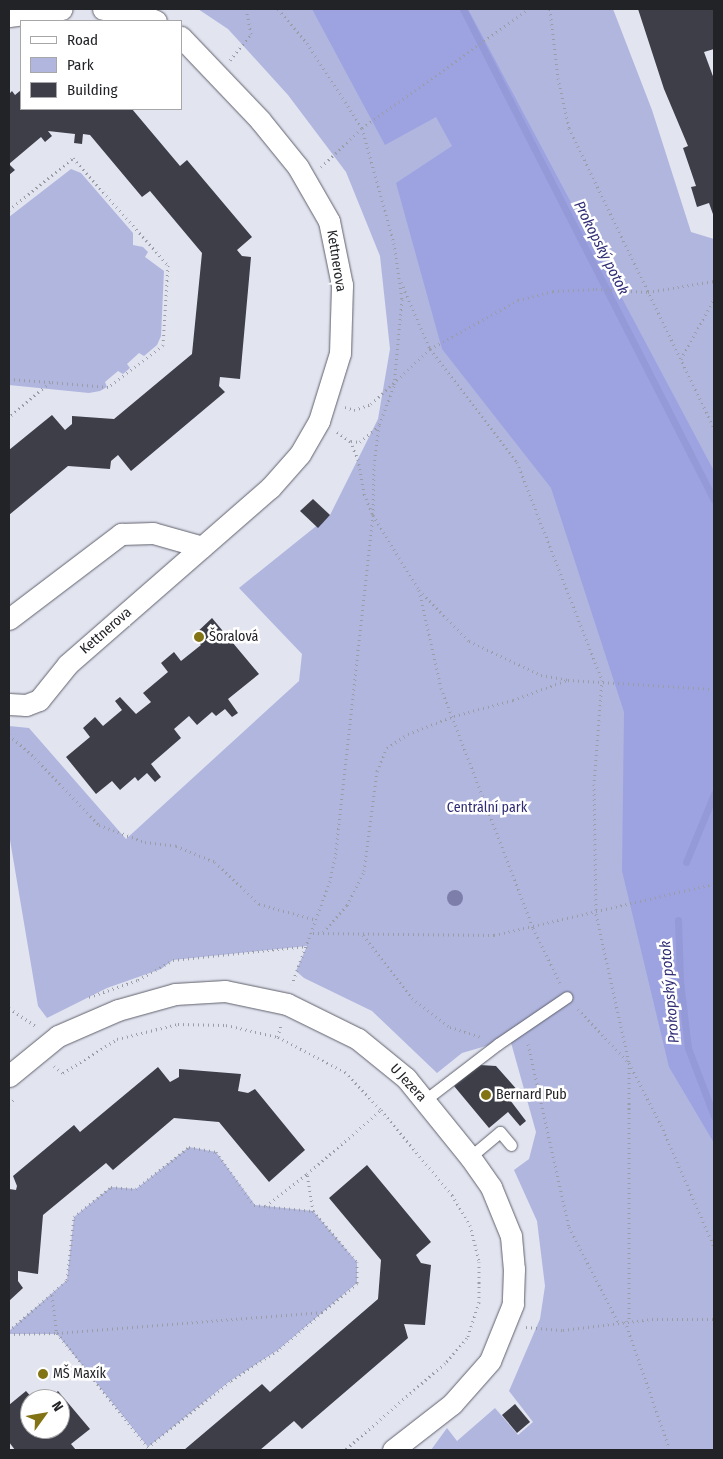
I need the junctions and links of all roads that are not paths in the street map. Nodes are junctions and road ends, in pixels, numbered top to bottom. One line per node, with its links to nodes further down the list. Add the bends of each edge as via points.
1 (62, 9): 3 (street)
2 (103, 9): 4 (street, via 130,10)
3 (9, 16)
4 (154, 20)
5 (182, 38): 6 (street, Kettnerova, via 267,128 305,180 329,221 342,285 340,353 319,421 300,454 270,488)
6 (202, 547): 7 (street, via 153,533 121,534); 8 (street, Kettnerova, via 68,664 39,700 26,705)
7 (9, 619)
8 (9, 704)
9 (567, 997): 11 (lane)
10 (9, 1076): 11 (street, U Jezera, via 58,1036 118,1010 175,994 225,991 287,1004 358,1038 382,1056)
11 (425, 1100): 13 (street, U Jezera)
12 (511, 1145): 13 (lane, via 500,1132)
13 (470, 1156): 14 (street, U Jezera, via 491,1187 511,1236 513,1304 508,1323 490,1360 452,1404)
14 (394, 1450)

